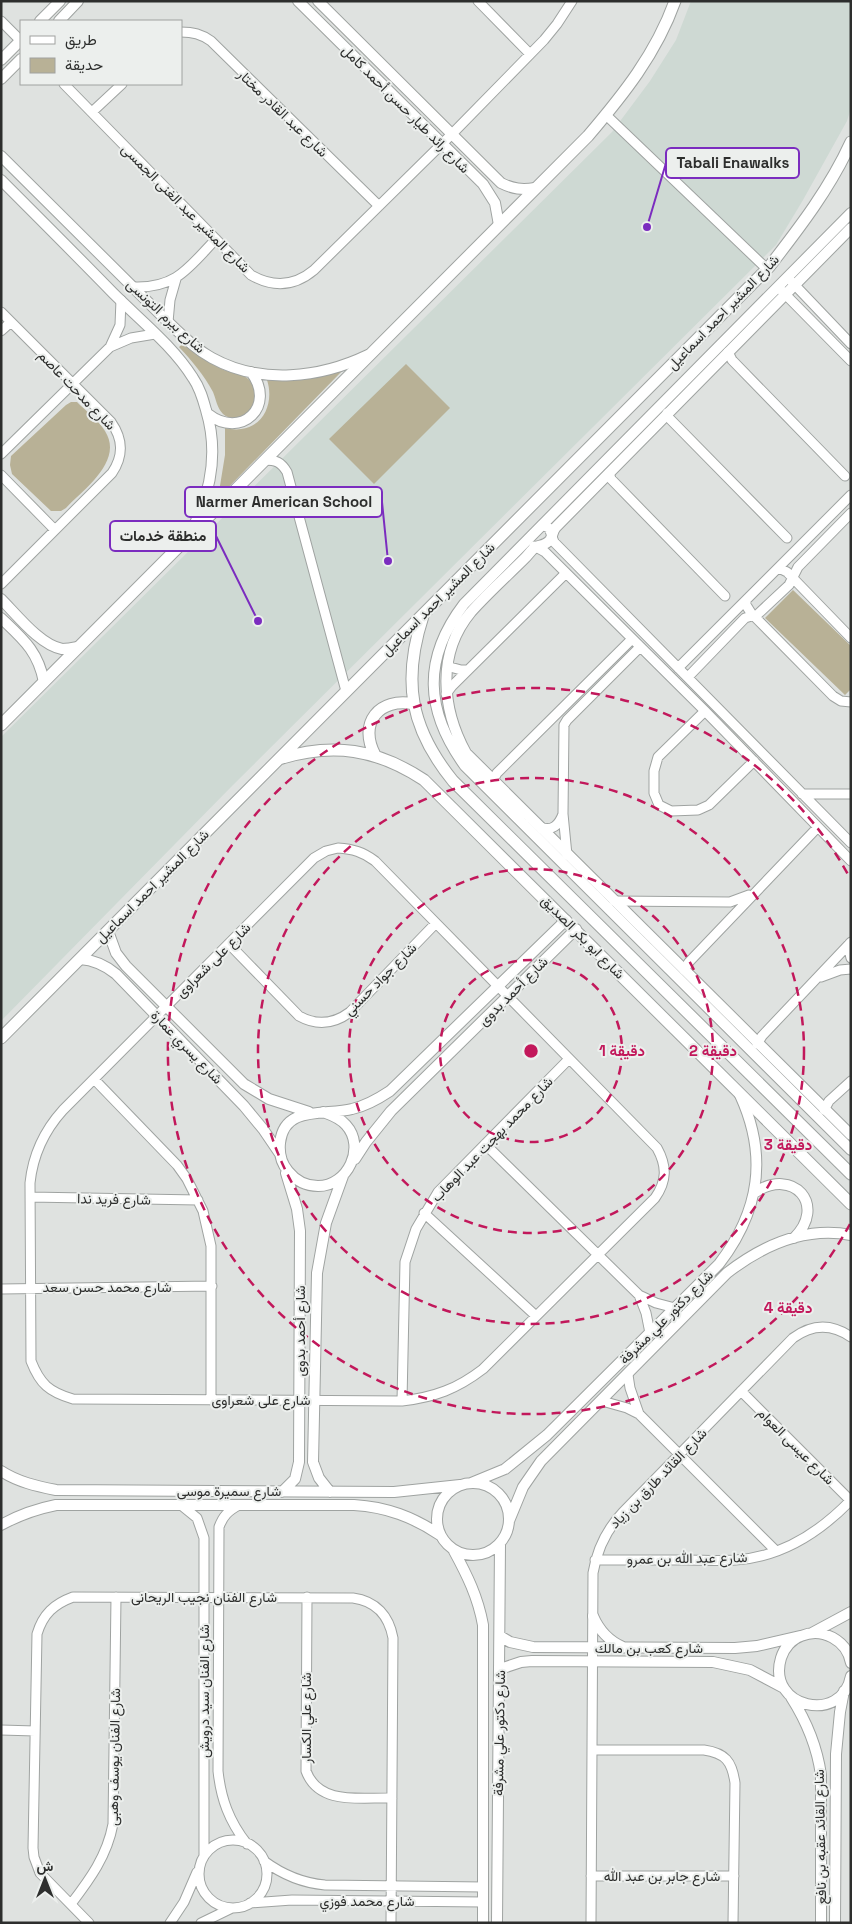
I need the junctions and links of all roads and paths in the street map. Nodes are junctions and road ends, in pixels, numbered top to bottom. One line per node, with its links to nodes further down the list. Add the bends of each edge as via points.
1 (60, 1): 8 (street)
2 (78, 1): 9 (street)
3 (298, 1): 24 (street, شارع رائد طيار حسن أحمد كامل)
4 (318, 1): 22 (street, شارع رائد طيار حسن أحمد كامل)
5 (478, 1): 14 (street)
6 (572, 1): 14 (street, شارع المشير عبد الغنى الجمسى, via 558,24)
7 (675, 1): 21 (main road, via 650,56)
8 (41, 20)
9 (59, 20)
10 (1, 21): 12 (street)
11 (182, 32): 28 (street, شارع عبد القادر مختار, via 202,35 211,42)
12 (20, 40)
13 (20, 42): 15 (street)
14 (530, 54): 22 (street, شارع المشير عبد الغنى الجمسى)
15 (1, 60)
16 (20, 60): 17 (street)
17 (1, 79)
18 (65, 85): 20 (street, شارع المشير عبد الغنى الجمسى)
19 (121, 85): 20 (street)
20 (92, 112): 32 (street, شارع المشير عبد الغنى الجمسى)
21 (606, 115): 27 (main road); 33 (street)
22 (452, 134): 24 (street, شارع المشير عبد الغنى الجمسى); 27 (street, شارع رائد طيار حسن أحمد كامل, via 501,183 524,190)
23 (851, 142): 33 (main road, شارع المشير احمد اسماعيل, via 808,217)
24 (442, 144): 28 (street, شارع المشير عبد الغنى الجمسى); 30 (street, شارع رائد طيار حسن أحمد كامل, via 490,193 497,208)
25 (1, 156): 38 (street, شارع بيرم التونسى)
26 (1, 180): 40 (street, شارع بيرم التونسى)
27 (535, 188): 30 (main road)
28 (379, 206): 32 (street, شارع المشير عبد الغنى الجمسى, via 307,276 285,284 262,281 252,275)
29 (851, 213): 34 (street)
30 (499, 225): 48 (main road)
31 (851, 228): 36 (street)
32 (216, 240): 35 (street)
33 (767, 269): 78 (main road, شارع المشير احمد اسماعيل)
34 (786, 277): 36 (street); 37 (street)
35 (176, 279): 38 (street, via 156,286); 43 (street)
36 (795, 284): 39 (street); 46 (street)
37 (777, 286): 39 (street); 62 (street)
38 (135, 287): 43 (street, شارع بيرم التونسى)
39 (786, 293): 49 (street); 50 (street)
40 (121, 300): 45 (street, شارع بيرم التونسى); 47 (street, via 120,325)
41 (1, 312): 42 (street, شارع مدحت عاصم)
42 (11, 322): 44 (street); 52 (street, شارع مدحت عاصم)
43 (168, 322): 51 (street, شارع بيرم التونسى, via 213,359)
44 (1, 332)
45 (155, 334): 47 (street, via 132,338); 54 (street, شارع بيرم التونسى, via 195,380)
46 (851, 344)
47 (110, 347): 52 (street)
48 (373, 352): 51 (street, شارع بيرم التونسى, via 314,373); 56 (main road)
49 (728, 352): 53 (street); 59 (street, via 732,360)
50 (851, 361)
51 (251, 372): 54 (street, via 260,391 260,402 255,412 237,424 216,421)
52 (73, 384): 55 (street); 63 (street, شارع مدحت عاصم, via 118,431 121,454 112,473)
53 (667, 413): 57 (street); 66 (street)
54 (208, 414): 65 (street, شارع بيرم التونسى, via 212,442 211,478 206,498)
55 (1, 454)
56 (265, 460): 65 (main road); 90 (street, via 275,460 286,472)
57 (608, 473): 64 (street); 74 (street)
58 (1, 475): 63 (street)
59 (845, 476)
60 (851, 495): 69 (street)
61 (850, 515): 71 (street, via 798,567)
62 (542, 525): 64 (street, via 550,528); 67 (street)
63 (55, 530): 72 (street, شارع مدحت عاصم)
64 (552, 534): 68 (street, via 546,544); 73 (street, via 554,542)
65 (188, 537): 83 (main road)
66 (787, 538)
67 (528, 539): 68 (street, via 530,544); 104 (street, via 453,618 439,649 434,684 439,718 453,750 465,766)
68 (538, 546): 70 (street); 85 (street, via 470,613)
69 (779, 568): 71 (street); 76 (street)
70 (566, 573): 77 (street); 87 (street)
71 (793, 579): 79 (street); 81 (street)
72 (1, 584)
73 (608, 596): 77 (street); 86 (street)
74 (725, 596)
75 (1, 599): 83 (street, via 44,642 65,649)
76 (746, 601): 79 (street, via 748,610); 86 (street)
77 (598, 605): 82 (street)
78 (424, 613): 90 (main road, شارع المشير احمد اسماعيل); 93 (main road, شارع ابو بكر الصديق, via 412,666)
79 (755, 616): 88 (street, via 746,618); 92 (street, via 833,696)
80 (1, 618): 89 (street, via 33,650)
81 (851, 638)
82 (632, 639): 84 (street); 99 (street)
83 (78, 647): 89 (main road)
84 (640, 647): 94 (street); 102 (street, via 564,725)
85 (448, 662): 87 (street, via 450,667); 91 (street)
86 (678, 668): 88 (street)
87 (468, 670): 91 (street)
88 (688, 677): 100 (street)
89 (44, 682): 95 (main road)
90 (346, 691): 97 (main road, شارع المشير احمد اسماعيل)
91 (446, 694): 99 (street, via 456,734 466,753)
92 (851, 702)
93 (414, 704): 96 (main road, via 390,704 371,720 368,732); 129 (main road, شارع ابو بكر الصديق, via 428,745 453,781)
94 (705, 711): 98 (street); 98 (street, via 658,756 654,793 659,805 671,811 702,809)
95 (1, 725)
96 (376, 755): 97 (main road, شارع ابو بكر الصديق, via 349,750 316,750); 112 (main road, شارع ابو بكر الصديق, via 409,770 438,792)
97 (277, 760): 117 (main road, شارع المشير احمد اسماعيل)
98 (754, 762): 103 (street)
99 (493, 780): 104 (street)
100 (802, 794): 101 (street); 105 (street)
101 (851, 794)
102 (563, 814): 104 (street, via 555,827); 106 (street)
103 (817, 828): 107 (street); 108 (street)
104 (537, 831): 106 (street); 115 (street)
105 (851, 843)
106 (568, 854): 109 (street)
107 (851, 861)
108 (754, 893): 111 (street, via 742,899); 114 (street)
109 (614, 901): 110 (street); 115 (street)
110 (642, 902): 111 (street); 115 (street, via 634,914)
111 (717, 903): 114 (street, via 724,912)
112 (566, 920): 116 (main road, شارع ابو بكر الصديق); 125 (street, شارع أحمد بدوى)
113 (436, 923): 119 (street, شارع على شعراوى, via 375,860 358,851 338,848 314,858); 119 (street, شارع جواد حسني, via 350,1012 325,1023 299,1016); 125 (street, شارع على شعراوى)
114 (725, 923): 122 (street, via 689,962)
115 (632, 926): 122 (street)
116 (576, 929): 126 (street, شارع أحمد بدوى); 131 (main road, شارع ابو بكر الصديق)
117 (108, 931): 121 (main road, شارع المشير احمد اسماعيل); 127 (street, شارع يسري عمارة, via 121,960)
118 (850, 942): 120 (street); 124 (street)
119 (228, 944): 127 (street, شارع على شعراوى)
120 (851, 958)
121 (80, 959): 128 (street, شارع يسري عمارة, via 96,961 110,969); 130 (main road, شارع المشير احمد اسماعيل)
122 (677, 969): 132 (street); 142 (street)
123 (851, 969): 124 (street)
124 (816, 980): 132 (street)
125 (498, 986): 126 (street, شارع على شعراوى); 139 (street, شارع أحمد بدوى, via 390,1091 351,1110)
126 (508, 996): 133 (street, شارع على شعراوى); 144 (street, شارع أحمد بدوى, via 391,1112)
127 (166, 1006): 128 (street, شارع على شعراوى); 138 (street, شارع يسري عمارة, via 244,1084 268,1099)
128 (157, 1016): 134 (street, شارع على شعراوى); 143 (street, شارع يسري عمارة, via 244,1106)
129 (699, 1023): 131 (main road); 146 (main road, شارع ابو بكر الصديق)
130 (1, 1038)
131 (684, 1038): 136 (main road, شارع ابو بكر الصديق)
132 (757, 1044): 137 (street)
133 (569, 1059): 141 (street, شارع محمد بهجت عبد الوهاب); 155 (street, شارع على شعراوى, via 657,1148 665,1168 661,1189 655,1198)
134 (94, 1079): 149 (street, شارع على شعراوى, via 54,1120 41,1140 32,1168); 150 (street, via 171,1158)
135 (851, 1081): 137 (street)
136 (740, 1094): 148 (street, شارع دكتور علي مشرفة, via 754,1132 757,1159); 151 (main road, شارع ابو بكر الصديق)
137 (824, 1110): 140 (street)
138 (309, 1112): 139 (street); 143 (street, via 286,1128)
139 (323, 1112): 144 (street, via 336,1116 350,1131 355,1151)
140 (851, 1135)
141 (485, 1144): 152 (street, شارع محمد بهجت عبد الوهاب, via 438,1192); 155 (street)
142 (851, 1150)
143 (280, 1154): 145 (street)
144 (352, 1164): 147 (street)
145 (284, 1167): 147 (street, via 293,1178 319,1186); 169 (street, شارع أحمد بدوى, via 292,1188 300,1231)
146 (851, 1174)
147 (344, 1175): 170 (street, شارع أحمد بدوى, via 331,1207 319,1256)
148 (754, 1193): 154 (street, via 766,1185 778,1183 791,1185 801,1193 807,1204 808,1217 804,1229); 160 (street, شارع دكتور علي مشرفة, via 742,1231 732,1248)
149 (30, 1198): 150 (street, شارع فريد ندا); 157 (street, شارع على شعراوى)
150 (198, 1200): 156 (street, via 211,1246)
151 (851, 1204)
152 (424, 1213): 161 (street); 171 (street, شارع محمد بهجت عبد الوهاب, via 405,1262)
153 (851, 1235): 154 (street, شارع دكتور علي مشرفة, via 820,1234)
154 (794, 1238): 165 (street, شارع دكتور علي مشرفة, via 747,1258 727,1274)
155 (598, 1255): 159 (street); 161 (street, شارع على شعراوى)
156 (212, 1286): 157 (street, شارع محمد حسن سعد); 168 (street)
157 (31, 1288): 158 (street, شارع محمد حسن سعد); 168 (street, شارع على شعراوى, via 31,1361 36,1375 58,1395 73,1399)
158 (1, 1289)
159 (639, 1295): 160 (street); 162 (street)
160 (675, 1308): 162 (street, شارع دكتور علي مشرفة)
161 (536, 1316): 171 (street, شارع على شعراوى, via 466,1382 446,1392)
162 (650, 1333): 164 (street, شارع دكتور علي مشرفة)
163 (851, 1337): 167 (street, شارع القائد طارق بن زياد, via 831,1327 801,1332)
164 (633, 1350): 165 (street); 176 (street, شارع دكتور علي مشرفة, via 520,1458 505,1469)
165 (643, 1359): 166 (street, شارع دكتور علي مشرفة)
166 (628, 1375): 172 (street, شارع دكتور علي مشرفة); 173 (street)
167 (741, 1391): 174 (street, شارع القائد طارق بن زياد); 180 (street, شارع عيسى العوام)
168 (211, 1400): 169 (street, شارع على شعراوى)
169 (300, 1400): 170 (street, شارع على شعراوى); 178 (street, شارع أحمد بدوى, via 298,1470)
170 (315, 1400): 171 (street, شارع على شعراوى); 179 (street, شارع أحمد بدوى, via 314,1462 319,1478)
171 (402, 1401)
172 (602, 1401): 173 (street); 183 (street, شارع دكتور علي مشرفة, via 541,1461 523,1487)
173 (639, 1414): 174 (street)
174 (679, 1454): 188 (street); 189 (street, شارع القائد طارق بن زياد, via 615,1520)
175 (1, 1471): 178 (street, شارع سميرة موسى, via 34,1486 56,1490)
176 (472, 1483): 177 (street); 183 (street, via 483,1484 503,1498)
177 (460, 1485): 179 (street, شارع سميرة موسى, via 394,1492); 185 (street, via 449,1491 437,1512)
178 (282, 1492): 179 (street, شارع سميرة موسى)
179 (330, 1492)
180 (850, 1500): 188 (street, شارع عبد الله بن عمرو, via 821,1527)
181 (181, 1505): 182 (street, شارع سميرة موسى); 184 (street, شارع سميرة موسى, via 56,1505 34,1510); 191 (street, شارع الفنان سيد درويش, via 190,1511 202,1528)
182 (239, 1505): 185 (street, شارع سميرة موسى, via 371,1506 408,1516); 192 (street, شارع الفنان سيد درويش, via 230,1510 219,1527)
183 (509, 1521): 186 (street, via 507,1533)
184 (1, 1525)
185 (440, 1536): 187 (street)
186 (500, 1544): 187 (street, via 478,1556); 197 (street, شارع دكتور علي مشرفة)
187 (454, 1551): 219 (street, شارع دكتور علي مشرفة, via 473,1587 483,1625)
188 (776, 1551): 189 (street, شارع عبد الله بن عمرو, via 736,1560)
189 (595, 1560): 195 (street, شارع القائد طارق بن زياد)
190 (116, 1597): 191 (street, شارع الفنان نجيب الريحانى); 209 (street, شارع الفنان نجيب الريحانى, via 73,1597 61,1601 45,1615 37,1634); 223 (street, شارع الفنان يوسف وهبى, via 113,1824 101,1861)
191 (204, 1597): 192 (street, شارع الفنان نجيب الريحانى); 213 (street, شارع الفنان سيد درويش)
192 (218, 1597): 193 (street, شارع الفنان نجيب الريحانى); 212 (street, شارع الفنان سيد درويش, via 220,1787 229,1817)
193 (307, 1597): 211 (street, شارع الفنان نجيب الريحانى, via 361,1599 377,1607 388,1621 393,1638); 211 (street, شارع علي الكسار, via 306,1770 309,1778 320,1791 336,1797)
194 (851, 1612): 196 (street)
195 (592, 1616): 199 (street, شارع القائد طارق بن زياد); 200 (street, via 603,1633)
196 (812, 1633): 198 (street, شارع كعب بن مالك); 202 (street, via 835,1639 844,1647)
197 (500, 1636): 199 (street, شارع كعب بن مالك, via 527,1647); 203 (street, شارع دكتور علي مشرفة)
198 (800, 1636): 200 (street, شارع كعب بن مالك, via 735,1648); 205 (street, via 782,1653 779,1677)
199 (592, 1647): 200 (street, شارع كعب بن مالك); 201 (street, شارع القائد طارق بن زياد)
200 (624, 1648)
201 (592, 1661): 203 (street, شارع كعب بن مالك, via 532,1661); 205 (street, شارع كعب بن مالك, via 713,1662 750,1670); 210 (street, شارع القائد طارق بن زياد)
202 (851, 1663)
203 (500, 1669): 230 (street, شارع دكتور علي مشرفة)
204 (851, 1676): 206 (street, شارع القائد عقبه بن نافع)
205 (784, 1688): 207 (street, شارع القائد عقبه بن نافع)
206 (844, 1692): 207 (street, via 825,1705 807,1704); 234 (street, شارع القائد عقبه بن نافع, via 836,1754)
207 (791, 1697): 233 (street, شارع القائد عقبه بن نافع, via 812,1734 821,1776)
208 (1, 1730): 209 (street)
209 (35, 1731): 223 (street, شارع الفنان نجيب الريحانى, via 34,1857 40,1873)
210 (592, 1750): 216 (street, شارع القائد طارق بن زياد); 217 (street, via 704,1750 726,1758 734,1770 735,1783)
211 (392, 1798): 218 (street, شارع الفنان نجيب الريحانى)
212 (247, 1844): 213 (street, via 237,1841 218,1844); 214 (street)
213 (204, 1856): 215 (street)
214 (264, 1861): 218 (street, شارع محمد فوزي, via 287,1876 312,1884); 222 (street, via 265,1885)
215 (199, 1867): 224 (street, via 198,1877 206,1895 222,1907); 226 (street, via 184,1902)
216 (591, 1876): 217 (street, شارع جابر بن عبد الله); 231 (street, شارع القائد طارق بن زياد)
217 (734, 1876): 232 (street)
218 (391, 1886): 219 (street, شارع محمد فوزي); 220 (street, شارع الفنان نجيب الريحانى)
219 (483, 1887): 221 (street, شارع دكتور علي مشرفة)
220 (391, 1901): 221 (street, شارع محمد فوزي); 222 (street, شارع محمد فوزي); 228 (street, شارع الفنان نجيب الريحانى)
221 (483, 1902): 229 (street, شارع دكتور علي مشرفة)
222 (250, 1903): 224 (street)
223 (71, 1904): 225 (street, شارع الفنان نجيب الريحانى)
224 (232, 1908): 227 (street)
225 (89, 1923)
226 (170, 1923)
227 (201, 1923)
228 (391, 1923)
229 (483, 1923)
230 (497, 1923)
231 (591, 1923)
232 (733, 1923)
233 (821, 1923)
234 (835, 1923)

